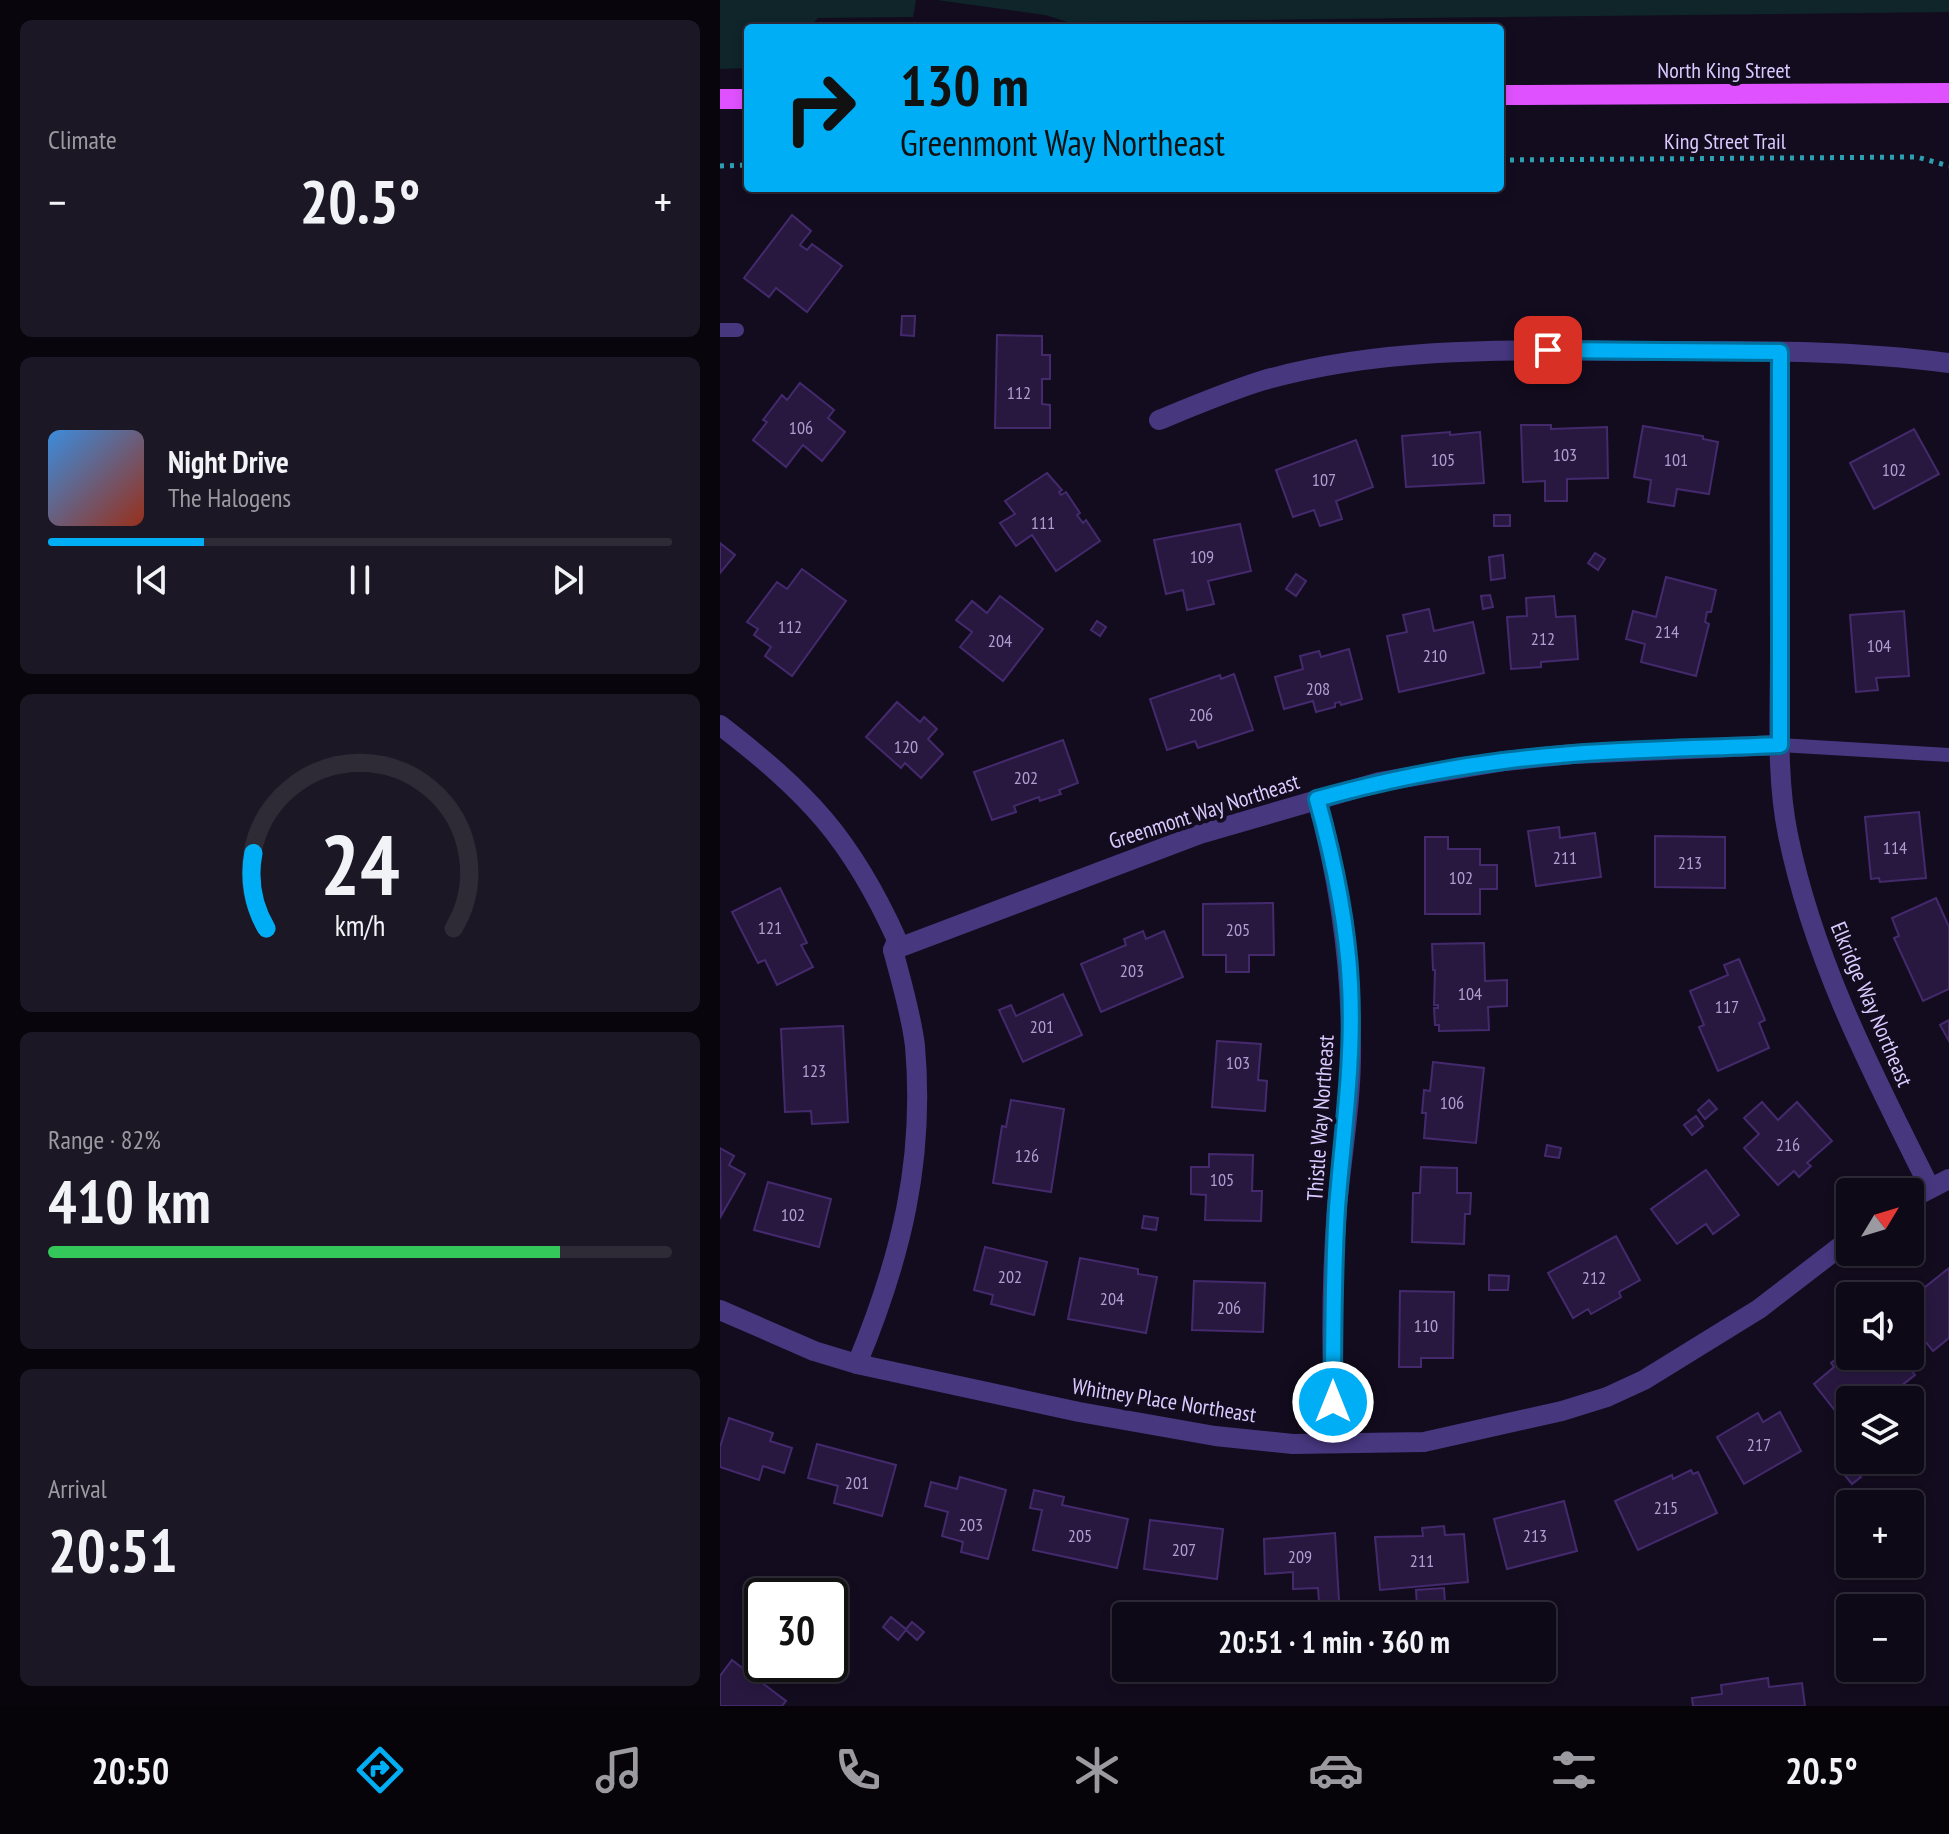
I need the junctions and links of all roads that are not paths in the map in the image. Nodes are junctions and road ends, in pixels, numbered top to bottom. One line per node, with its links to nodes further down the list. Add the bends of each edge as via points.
1 (1949, 93): 2 (main road, North King Street)
2 (1504, 95)
3 (720, 99): 4 (main road)
4 (744, 99)
5 (720, 330): 6 (lane)
6 (737, 330)
7 (1780, 352): 8 (street); 9 (street, via 1519,349 1410,354 1263,381); 11 (street, Elkridge Way Northeast)
8 (1949, 363)
9 (1159, 420)
10 (720, 725): 14 (street, via 797,788 850,850 897,940)
11 (1780, 745): 12 (lane); 13 (street, Greenmont Way Northeast, via 1505,761 1379,782); 16 (street, Elkridge Way Northeast, via 1788,833 1808,914 1855,1036)
12 (1949, 755)
13 (1317, 799): 14 (street, Greenmont Way Northeast, via 1200,834); 21 (street, Thistle Way Northeast, via 1342,910 1352,1048 1337,1211)
14 (893, 950): 20 (street, via 914,1043 917,1140 902,1235)
15 (1949, 1179): 16 (street)
16 (1930, 1188): 17 (street)
17 (1924, 1191)
18 (1836, 1250): 21 (street, Whitney Place Northeast, via 1747,1318 1607,1397 1424,1442)
19 (720, 1310): 20 (street, Whitney Place Northeast)
20 (857, 1364): 21 (street, Whitney Place Northeast, via 1215,1436)
21 (1336, 1443)

